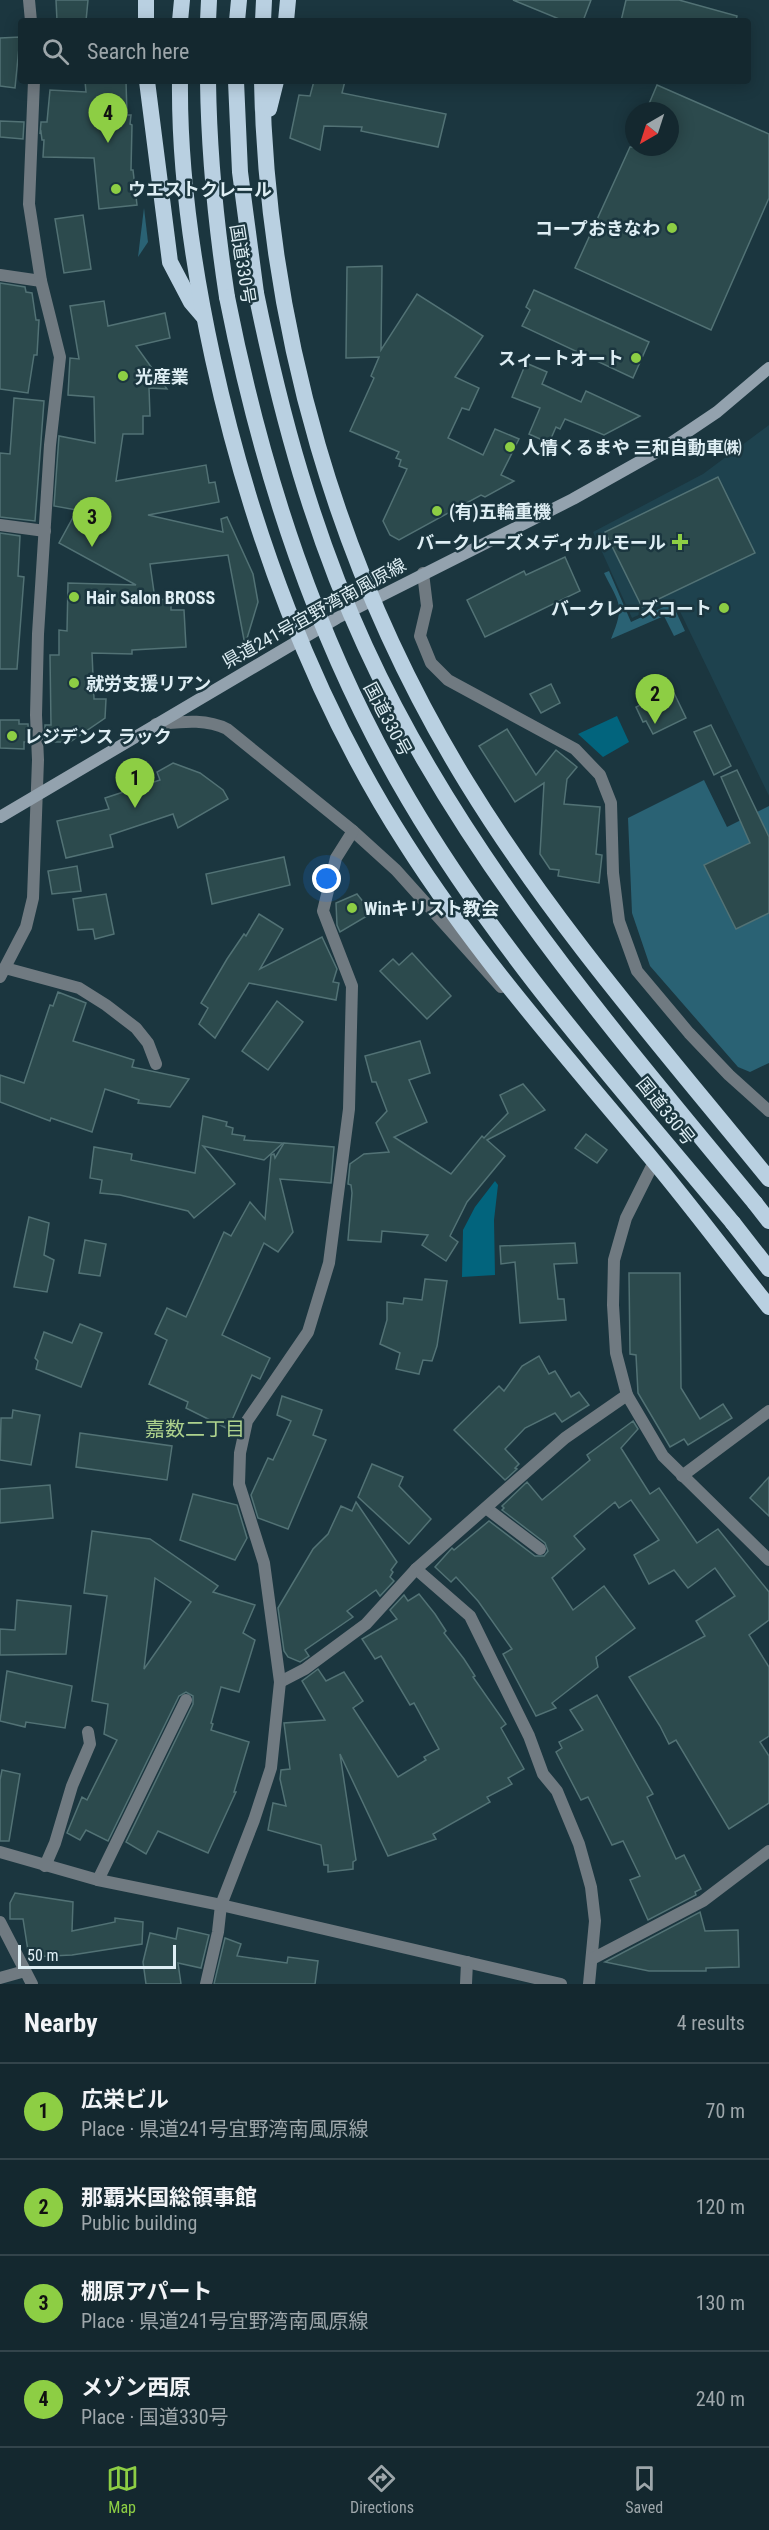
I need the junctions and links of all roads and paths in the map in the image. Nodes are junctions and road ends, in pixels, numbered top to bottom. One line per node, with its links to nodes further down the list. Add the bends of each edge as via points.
1 (29, 0): 8 (street)
2 (146, 0): 9 (highway)
3 (182, 0): 10 (highway)
4 (208, 0): 11 (highway)
5 (239, 0): 12 (highway)
6 (264, 0): 13 (highway)
7 (288, 0): 14 (highway)
8 (31, 18)
9 (146, 18)
10 (180, 18)
11 (208, 18)
12 (237, 18)
13 (263, 18)
14 (285, 18)
15 (34, 84): 24 (street, via 29,204)
16 (147, 84): 25 (highway, via 170,262 185,293)
17 (180, 84): 25 (highway, via 186,202)
18 (208, 84): 43 (highway, 国道330号, bridge, via 215,202 227,297 244,380 281,513 320,622 371,731 456,874 507,945)
19 (236, 84): 42 (highway, 国道330号, bridge, via 240,172 256,293 271,367 307,498 353,618 440,788 486,859 598,1011)
20 (262, 84): 22 (highway)
21 (275, 84): 22 (highway)
22 (264, 136): 30 (highway, via 276,249 294,358 331,489)
23 (0, 275): 24 (street)
24 (41, 281): 28 (street, via 60,357)
25 (204, 316): 31 (highway, via 227,423 253,510)
26 (769, 368): 29 (main road, 県道241号宜野湾南風原線, via 717,412 662,449 573,499)
27 (0, 525): 28 (street)
28 (45, 531): 33 (street, via 38,634)
29 (423, 573): 30 (main road, 県道241号宜野湾南風原線); 39 (street, via 428,606 420,636 431,663 448,680 575,749 600,775 611,803 619,921 637,971 689,1033)
30 (374, 599): 31 (main road, 県道241号宜野湾南風原線); 41 (highway, via 420,702 519,861 615,990)
31 (302, 639): 32 (main road, 県道241号宜野湾南風原線); 37 (highway, via 361,767 406,844)
32 (156, 724): 33 (main road, 県道241号宜野湾南風原線); 35 (street, via 216,723 228,729)
33 (36, 797): 34 (main road, 県道241号宜野湾南風原線); 36 (street, via 33,898 26,927)
34 (0, 816)
35 (353, 831): 37 (street, via 396,870 479,965); 52 (street, via 336,858 323,911 352,986 349,1109 329,1263 308,1332 247,1421 240,1453 239,1484 264,1563)
36 (3, 972): 38 (street, via 79,988 136,1028 148,1043)
37 (544, 1031): 40 (highway)
38 (156, 1064)
39 (769, 1110)
40 (654, 1162): 44 (highway); 45 (street, via 626,1218 614,1260 616,1353)
41 (769, 1179)
42 (769, 1221)
43 (769, 1269)
44 (769, 1307)
45 (627, 1395): 47 (street, via 663,1456); 48 (street, via 565,1438)
46 (769, 1411): 47 (street)
47 (682, 1476): 50 (street)
48 (486, 1508): 49 (street); 51 (street)
49 (540, 1549)
50 (769, 1560)
51 (416, 1569): 52 (street, via 366,1624 305,1669); 61 (street, via 470,1616 529,1736 543,1774 557,1791 579,1844 591,1887 595,1921)
52 (280, 1682): 59 (street, via 271,1768)
53 (186, 1700): 58 (street)
54 (88, 1732): 57 (street, via 90,1744)
55 (769, 1851): 61 (street, via 703,1901)
56 (0, 1852): 57 (street)
57 (45, 1866): 58 (street)
58 (98, 1880): 59 (street)
59 (221, 1905): 62 (street); 66 (street)
60 (0, 1922): 63 (street)
61 (592, 1959): 69 (street)
62 (466, 1962): 67 (street); 68 (street)
63 (25, 1971): 64 (street); 65 (street)
64 (0, 1978)
65 (32, 1984)
66 (206, 1984)
67 (466, 1984)
68 (561, 1984)
69 (589, 1984)

